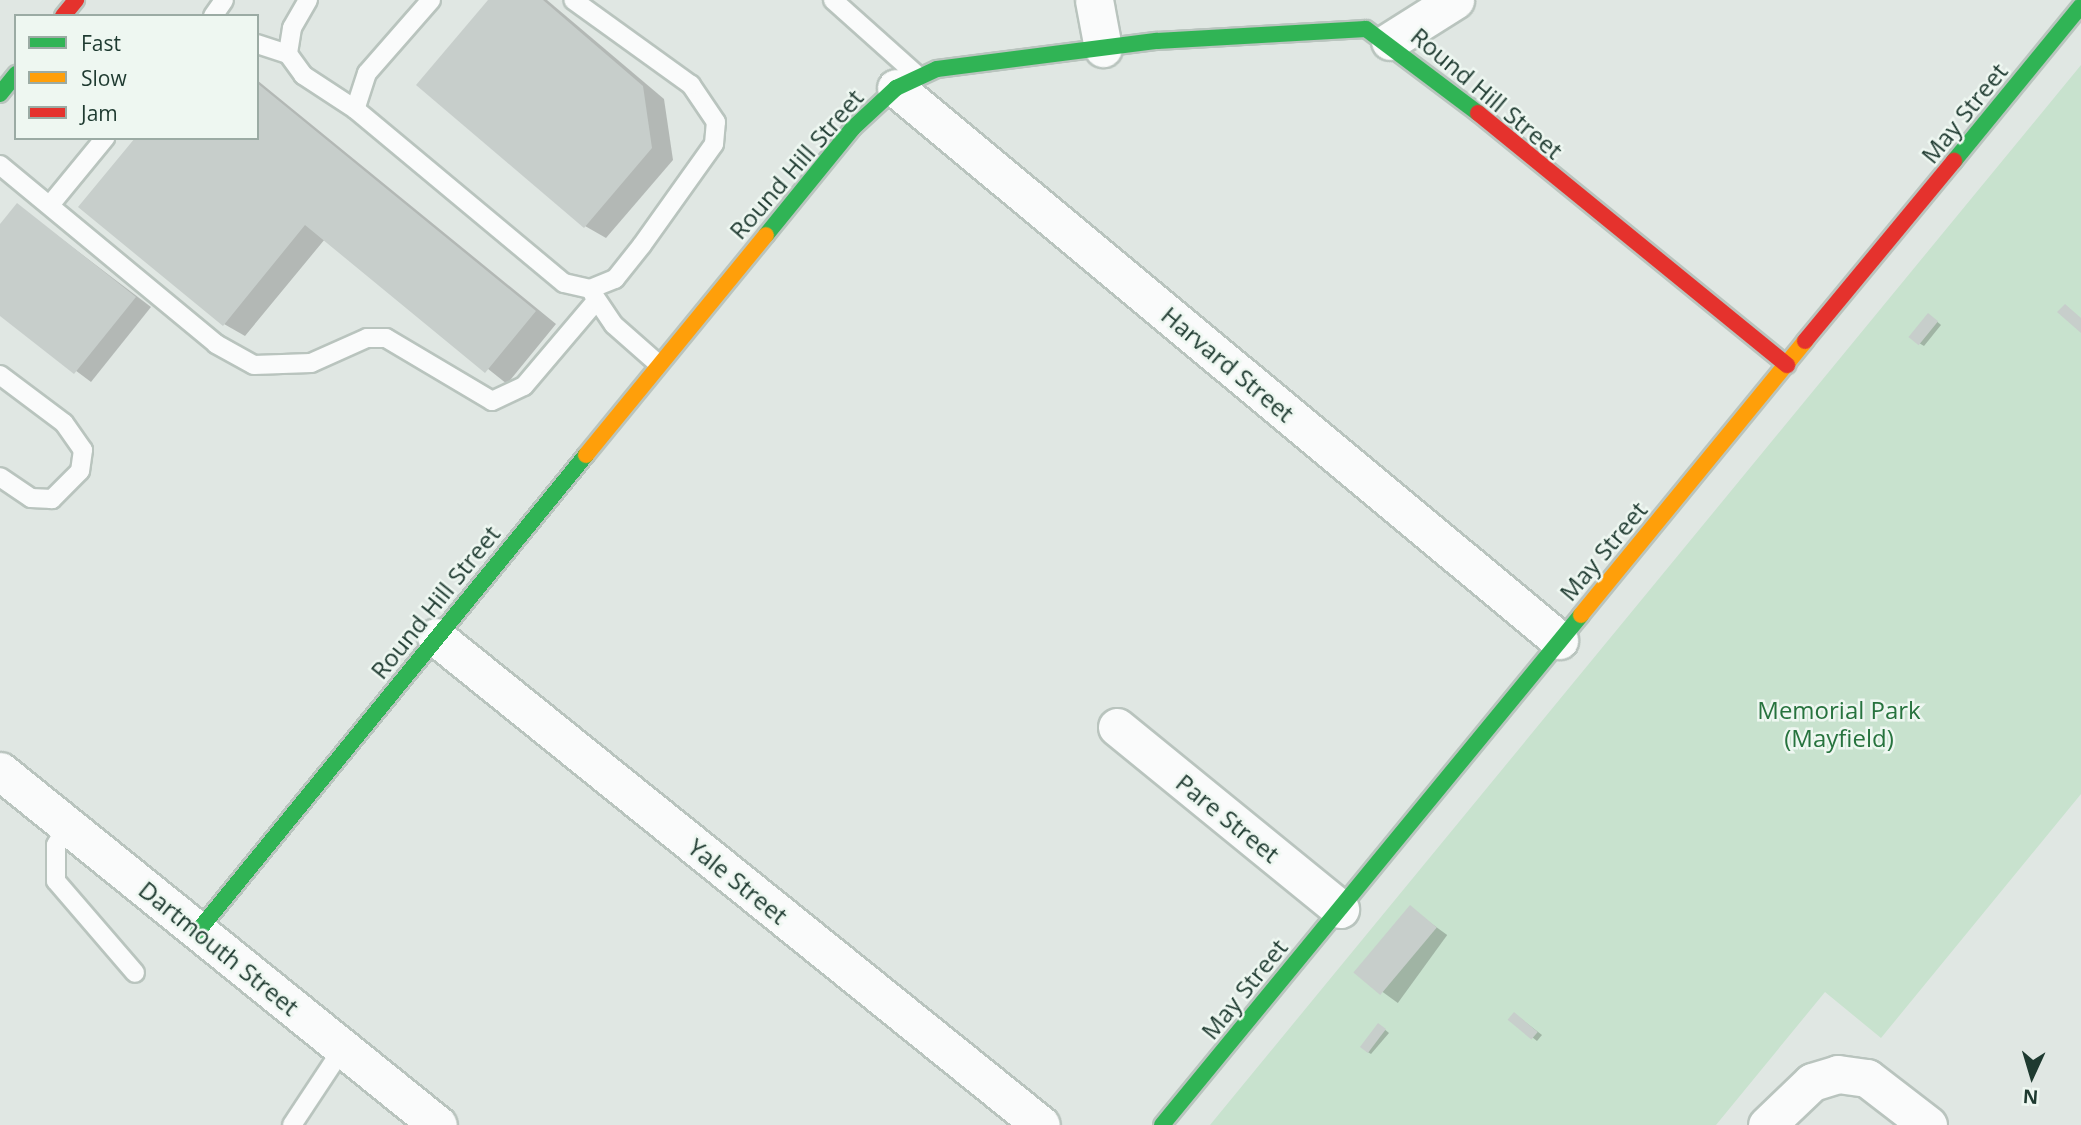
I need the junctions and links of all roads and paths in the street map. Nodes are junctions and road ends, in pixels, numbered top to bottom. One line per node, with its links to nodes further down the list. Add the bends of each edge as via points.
1 (76, 0): 9 (street)
2 (308, 0): 13 (lane, via 292,28)
3 (431, 0): 17 (lane, via 367,73)
4 (573, 0): 21 (lane, via 691,85 716,122 714,144 615,279)
5 (833, 0): 15 (lane)
6 (1094, 0): 12 (street)
7 (1455, 0): 10 (street)
8 (2081, 6): 23 (street, May Street)
9 (65, 14)
10 (1390, 41): 12 (street, Round Hill Street, via 1366,29 1338,28); 23 (street, Round Hill Street)
11 (259, 45): 13 (lane)
12 (1103, 48): 15 (street, Round Hill Street, via 962,64)
13 (288, 54): 17 (lane, via 303,75)
14 (14, 76): 16 (street)
15 (907, 82): 22 (street, Round Hill Street, via 853,128); 27 (street, Harvard Street)
16 (0, 94)
17 (355, 109): 21 (lane, via 379,135 564,283)
18 (102, 140): 20 (lane)
19 (0, 165): 20 (lane)
20 (50, 205): 21 (lane, via 216,344 254,365 311,363 367,338 386,338 492,401 524,386)
21 (593, 295): 22 (lane)
22 (656, 362): 26 (street, Round Hill Street)
23 (1787, 365): 27 (street, May Street)
24 (0, 374): 25 (lane, via 64,423 83,450 80,471 52,499 30,498)
25 (0, 477)
26 (436, 637): 32 (street, Round Hill Street); 37 (street, Yale Street)
27 (1559, 639): 31 (street, May Street)
28 (1117, 727): 31 (street, Pare Street)
29 (0, 771): 30 (street, Dartmouth Street)
30 (68, 824): 32 (street, Dartmouth Street); 33 (lane, via 56,845 56,881)
31 (1340, 909): 38 (street, May Street)
32 (198, 931): 34 (street, Dartmouth Street)
33 (135, 973)
34 (343, 1048): 35 (lane); 36 (street, Dartmouth Street)
35 (292, 1125)
36 (438, 1125)
37 (1041, 1125)
38 (1162, 1125)
39 (1766, 1125): 40 (street, via 1812,1082 1838,1074 1867,1078)
40 (1928, 1125)

